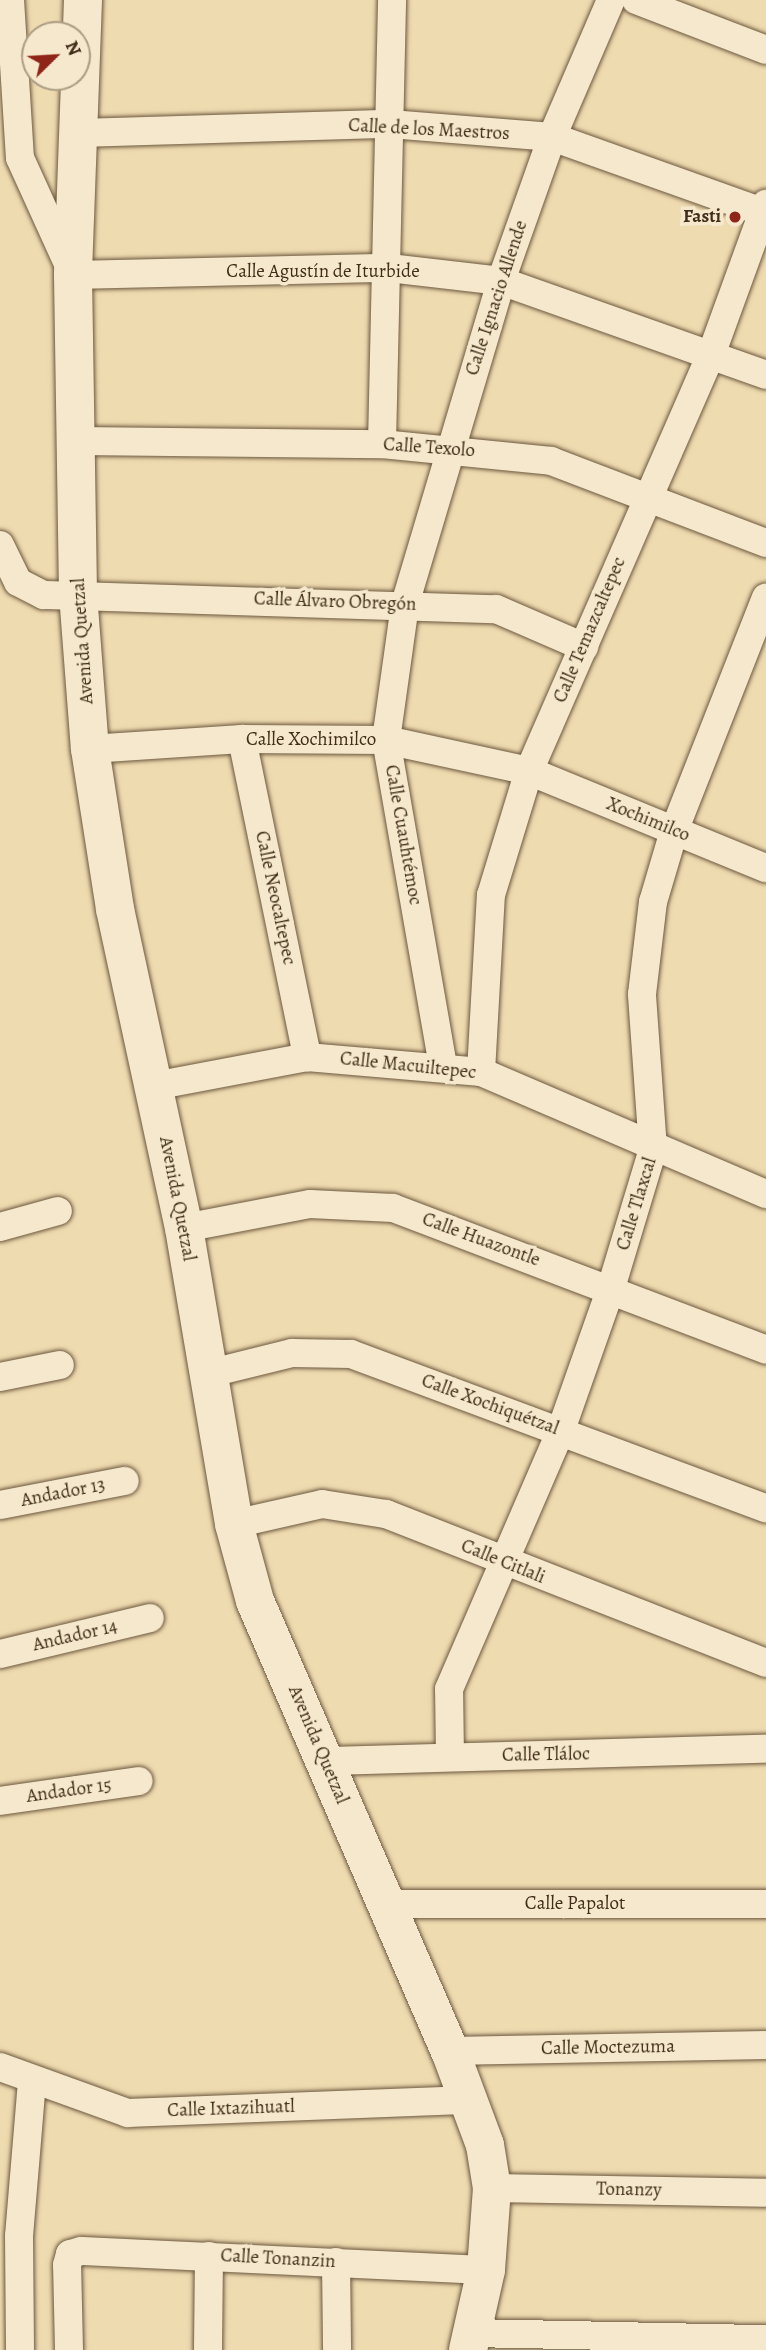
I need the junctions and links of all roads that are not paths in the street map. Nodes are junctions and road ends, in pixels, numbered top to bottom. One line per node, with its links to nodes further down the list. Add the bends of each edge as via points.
1 (10, 0): 7 (street)
2 (83, 0): 9 (street, Avenida Quetzal)
3 (392, 0): 8 (street)
4 (611, 0): 10 (street, Calle Ignacio Allende)
5 (636, 0): 6 (street)
6 (766, 50)
7 (7, 111): 13 (street, via 20,158)
8 (390, 124): 9 (street, Calle de los Maestros); 10 (street, Calle de los Maestros); 12 (street)
9 (79, 133): 13 (street, Avenida Quetzal)
10 (552, 137): 11 (street, Calle de los Maestros); 14 (street, Calle Ignacio Allende)
11 (765, 209): 15 (street, Calle Temazcaltepec)
12 (389, 268): 13 (street, Calle Agustín de Iturbide); 14 (street, Calle Agustín de Iturbide); 18 (street)
13 (73, 275): 17 (street, Avenida Quetzal)
14 (501, 281): 15 (street, Calle Agustín de Iturbide); 19 (street, Calle Ignacio Allende)
15 (711, 355): 16 (street, Calle Agustín de Iturbide); 20 (street, Calle Temazcaltepec)
16 (766, 375)
17 (77, 441): 18 (street, Calle Texolo); 23 (street, Avenida Quetzal)
18 (382, 444): 19 (street, Calle Texolo)
19 (450, 447): 20 (street, Calle Texolo, via 551,461); 25 (street, Calle Ignacio Allende)
20 (647, 499): 21 (street, Calle Texolo); 26 (street, Calle Temazcaltepec)
21 (766, 543)
22 (0, 545): 23 (street, Calle Álvaro Obregón, via 18,582 44,595)
23 (78, 594): 25 (street, Calle Álvaro Obregón); 29 (street, Avenida Quetzal)
24 (766, 598): 31 (street, Calle Tlaxcal)
25 (405, 604): 26 (street, Calle Álvaro Obregón, via 496,609); 28 (street, Calle Cuauhtémoc)
26 (584, 647): 30 (street, Calle Temazcaltepec)
27 (242, 739): 28 (street, Calle Xochimilco); 29 (street, Calle Xochimilco); 33 (street, Calle Neocaltepec)
28 (386, 740): 30 (street, Calle Xochimilco); 34 (street, Calle Cuauhtémoc)
29 (90, 749): 36 (street, Avenida Quetzal, via 115,909)
30 (529, 771): 31 (street, Xochimilco); 35 (street, Calle Temazcaltepec, via 491,895)
31 (674, 831): 32 (street, Xochimilco); 37 (street, Calle Tlaxcal, via 653,902 642,994)
32 (766, 868)
33 (307, 1057): 34 (street, Calle Macuiltepec); 36 (street, Calle Macuiltepec)
34 (443, 1066): 35 (street, Calle Macuiltepec)
35 (481, 1072): 37 (street, Calle Macuiltepec)
36 (154, 1086): 41 (street, Avenida Quetzal)
37 (653, 1149): 38 (street, Calle Macuiltepec); 42 (street, Calle Tlaxcal)
38 (766, 1194)
39 (58, 1211): 40 (street)
40 (0, 1227)
41 (184, 1228): 42 (street, Calle Huazontle, via 310,1204 393,1208); 45 (street, Avenida Quetzal)
42 (611, 1288): 43 (street, Calle Huazontle); 47 (street, Calle Tlaxcal)
43 (766, 1350)
44 (60, 1365): 46 (street)
45 (207, 1374): 47 (street, Calle Xochiquétzal, via 292,1353 351,1354); 51 (street, Avenida Quetzal)
46 (0, 1377)
47 (561, 1430): 50 (street, Calle Xochiquétzal); 52 (street, Calle Tlaxcal)
48 (125, 1481): 49 (street, Andador 13)
49 (0, 1505)
50 (766, 1508)
51 (234, 1524): 52 (street, Calle Citlali, via 322,1504 386,1514); 58 (street, Avenida Quetzal, via 255,1601)
52 (507, 1563): 55 (street, Calle Citlali); 57 (street, Calle Tlaxcal, via 449,1689)
53 (150, 1618): 54 (street, Andador 14)
54 (0, 1654)
55 (766, 1663)
56 (766, 1749): 57 (street, Calle Tláloc)
57 (450, 1757): 58 (street, Calle Tláloc)
58 (326, 1761): 61 (street, Avenida Quetzal)
59 (139, 1781): 60 (street, Andador 15)
60 (0, 1801)
61 (385, 1904): 62 (street, Calle Papalot); 64 (street, Avenida Quetzal)
62 (766, 1904)
63 (766, 2045): 64 (street, Calle Moctezuma)
64 (450, 2051): 67 (street, Avenida Quetzal)
65 (0, 2067): 66 (street, Calle Ixtazihuatl)
66 (32, 2080): 67 (street, Calle Ixtazihuatl, via 128,2113); 75 (street, via 19,2236)
67 (469, 2100): 68 (street, Avenida Quetzal, via 485,2145)
68 (492, 2188): 69 (street, Tonanzy); 72 (street, Avenida Quetzal)
69 (766, 2193)
70 (209, 2256): 71 (street, Calle Tonanzin); 76 (street, Calle Tonanzin, via 70,2254); 77 (street)
71 (336, 2262): 72 (street, Calle Tonanzin); 78 (street)
72 (486, 2270): 74 (street, Avenida Quetzal)
73 (766, 2339): 74 (street)
74 (469, 2342)
75 (20, 2350)
76 (69, 2350)
77 (208, 2350)
78 (337, 2350)

